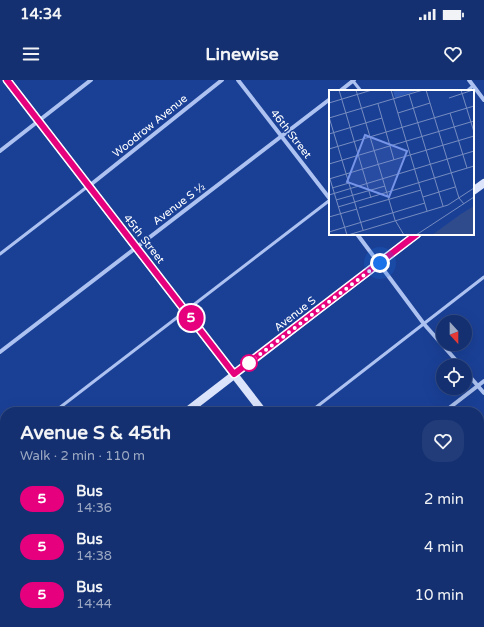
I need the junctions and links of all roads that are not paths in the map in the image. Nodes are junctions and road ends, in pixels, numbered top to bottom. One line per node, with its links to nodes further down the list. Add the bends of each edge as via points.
1 (7, 80): 13 (main road, 45th Street)
2 (92, 80): 13 (street)
3 (222, 80): 17 (street, Woodrow Avenue)
4 (238, 80): 14 (street, 46th Street)
5 (354, 80): 8 (street); 9 (lane)
6 (468, 80): 7 (street)
7 (473, 86): 10 (lane); 12 (street)
8 (341, 90)
9 (360, 90)
10 (468, 90)
11 (329, 100): 14 (street, Avenue S ½)
12 (484, 100)
13 (39, 121): 15 (street); 17 (main road, 45th Street)
14 (282, 137): 19 (street, 46th Street); 23 (street, Avenue S ½)
15 (0, 151)
16 (484, 182): 18 (main road)
17 (89, 186): 23 (main road, 45th Street); 24 (lane)
18 (474, 190)
19 (329, 199)
20 (329, 201): 27 (lane)
21 (358, 235): 25 (street)
22 (416, 235): 25 (main road, Avenue S)
23 (136, 247): 27 (main road, 45th Street); 29 (street, Avenue S ½)
24 (0, 254)
25 (380, 263): 28 (street); 31 (main road, Avenue S)
26 (484, 277): 28 (lane)
27 (185, 311): 31 (main road, 45th Street); 36 (lane)
28 (424, 324): 30 (street); 39 (lane)
29 (0, 352)
30 (455, 359)
31 (234, 374): 37 (main road, Avenue S); 38 (main road, 45th Street)
32 (472, 379): 34 (street)
33 (484, 381): 34 (street)
34 (478, 386): 35 (street); 40 (street)
35 (484, 393)
36 (60, 407)
37 (192, 407)
38 (259, 407)
39 (316, 407)
40 (451, 407)

